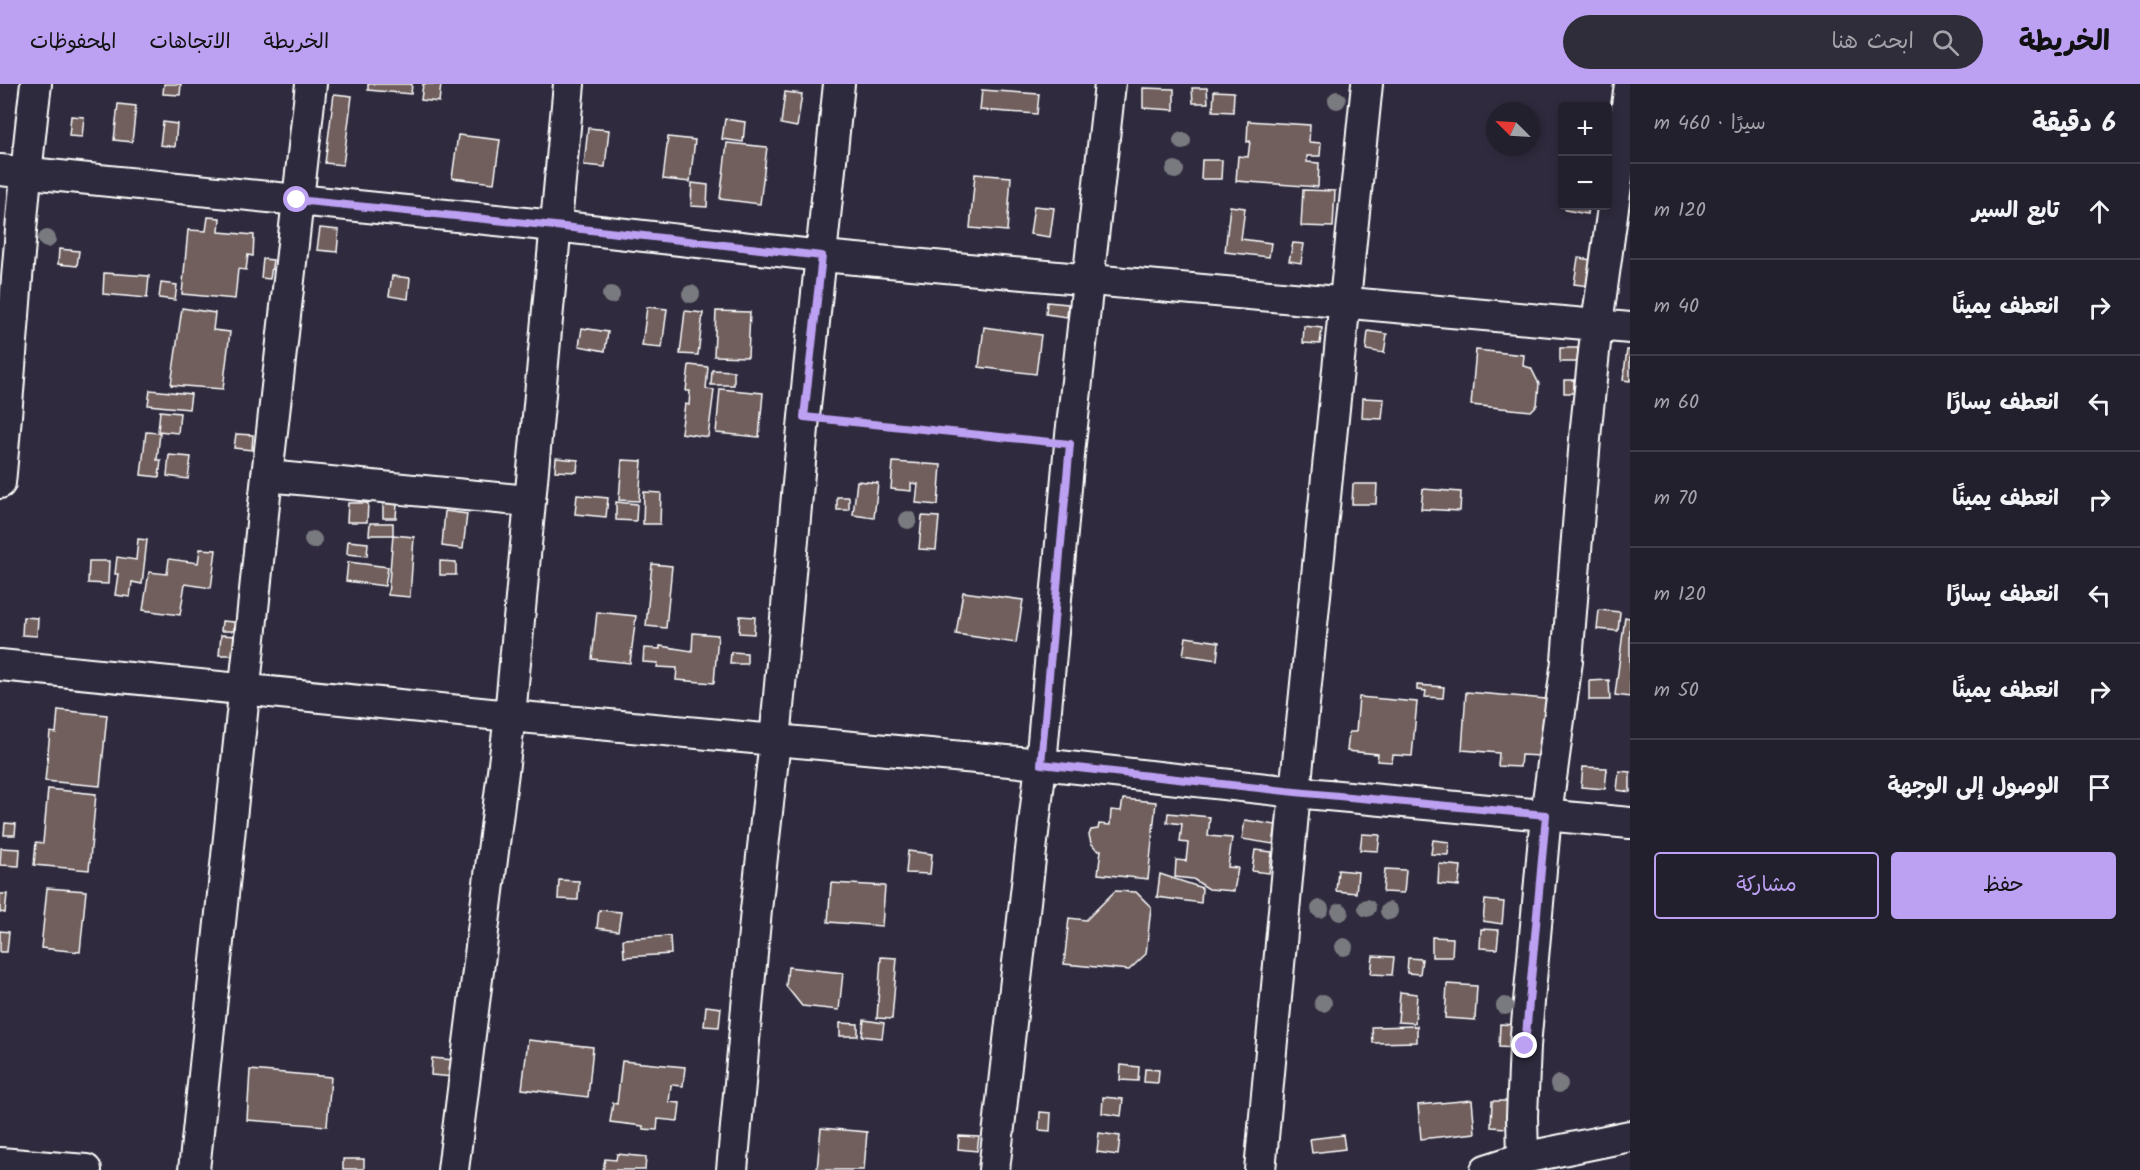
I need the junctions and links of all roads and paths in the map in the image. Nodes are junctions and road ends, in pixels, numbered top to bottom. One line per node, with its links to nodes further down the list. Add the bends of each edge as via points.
1 (36, 84): 8 (street)
2 (311, 84): 9 (street)
3 (569, 84): 10 (street)
4 (839, 84): 11 (street)
5 (1110, 84): 12 (street)
6 (1367, 84): 13 (street)
7 (1630, 84): 14 (street)
8 (12, 171): 9 (street); 19 (street, via 16,310)
9 (297, 200): 10 (street); 18 (street)
10 (555, 226): 11 (street); 20 (street)
11 (822, 256): 12 (street); 16 (street)
12 (1088, 279): 13 (street); 17 (street)
13 (1346, 302): 14 (street); 26 (street)
14 (1597, 324): 15 (street); 27 (street, via 1567,661)
15 (1630, 328)
16 (804, 417): 17 (path); 24 (street)
17 (1070, 444): 25 (street)
18 (267, 476): 20 (street); 22 (street)
19 (0, 483)
20 (529, 501): 23 (street)
21 (0, 665): 22 (street)
22 (245, 691): 23 (street); 33 (street)
23 (510, 716): 24 (street); 34 (street)
24 (775, 741): 25 (street); 35 (street)
25 (1041, 764): 26 (street); 36 (street)
26 (1295, 792): 27 (street); 37 (street)
27 (1546, 815): 28 (street); 30 (street, via 1525,1046)
28 (1630, 823)
29 (1630, 1136): 30 (street)
30 (1523, 1158): 38 (street)
31 (0, 1163): 32 (street)
32 (86, 1170)
33 (194, 1170)
34 (453, 1170)
35 (732, 1170)
36 (994, 1170)
37 (1260, 1170)
38 (1486, 1170)

